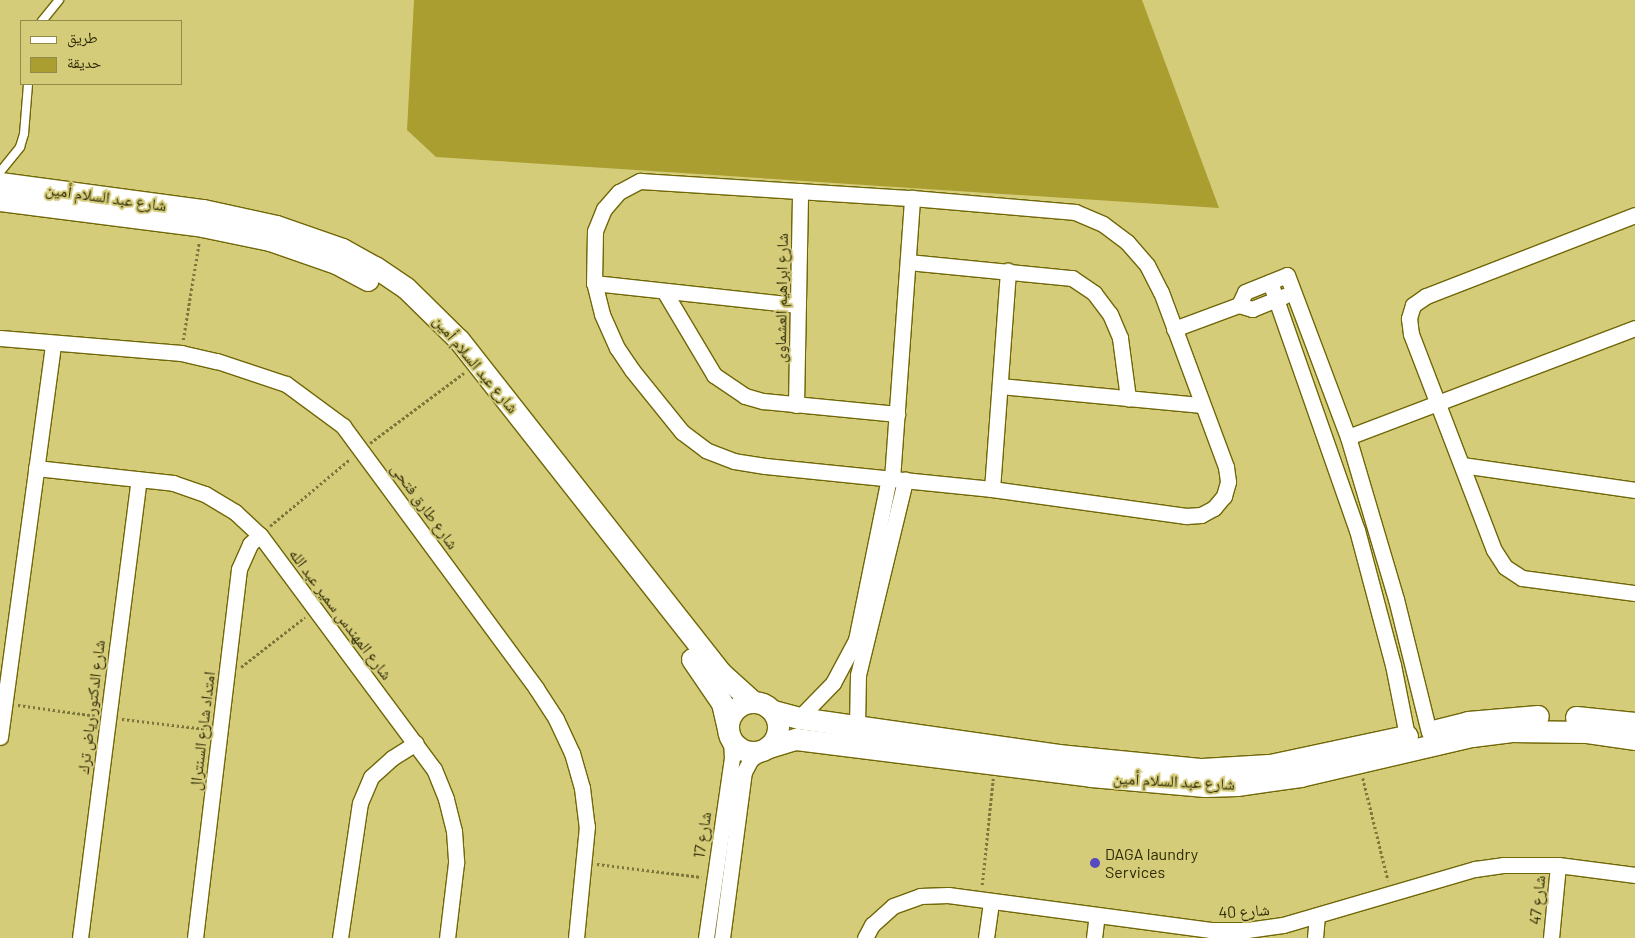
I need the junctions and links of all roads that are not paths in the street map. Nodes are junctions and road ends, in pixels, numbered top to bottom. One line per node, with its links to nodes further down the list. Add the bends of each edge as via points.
1 (59, 0): 2 (lane)
2 (43, 20)
3 (28, 85): 4 (lane, via 24,134 20,146)
4 (0, 172)
5 (0, 183): 36 (street, شارع عبد السلام أمين, via 204,210 276,226 342,249 390,278 434,313)
6 (800, 191): 7 (street); 13 (street, via 640,181 619,192 604,210 595,231); 17 (street, شارع ابراهيم العشماوى)
7 (912, 198): 10 (street); 20 (street, via 1075,212 1103,224 1127,242 1147,265)
8 (0, 200): 36 (street, شارع عبد السلام أمين, via 202,226 303,249 367,279 423,322)
9 (1635, 215): 25 (street, via 1426,296 1414,305 1409,318 1411,334)
10 (908, 262): 11 (street); 28 (street)
11 (1008, 271): 23 (street); 24 (street, via 1072,278 1094,293 1110,314 1120,338)
12 (1270, 282): 15 (street, via 1287,275); 16 (street); 18 (street, via 1246,292)
13 (594, 283): 14 (street); 32 (street, via 602,314 617,348 682,432 706,450 734,461 765,466)
14 (664, 292): 17 (street); 26 (street, via 703,360 729,387 763,401)
15 (1293, 292): 16 (street); 29 (street)
16 (1276, 299): 18 (street, via 1252,309); 47 (street, via 1357,530 1393,665)
17 (798, 305): 26 (street, شارع ابراهيم العشماوى)
18 (1239, 305): 20 (street)
19 (1635, 328): 25 (street)
20 (1174, 329): 27 (street)
21 (0, 338): 22 (street, شارع طارق فتحى)
22 (53, 345): 31 (street); 64 (street, شارع طارق فتحى, via 181,353 253,372 286,384 343,426 556,719 572,753 582,788 587,826)
23 (1000, 386): 24 (street); 34 (street)
24 (1128, 398): 27 (street)
25 (1440, 404): 29 (street); 30 (street)
26 (796, 405): 28 (street)
27 (1202, 405): 34 (street, via 1226,467 1228,482 1224,496 1214,508 1201,515 1170,514)
28 (897, 414): 32 (street)
29 (1348, 437): 45 (street, via 1398,608)
30 (1462, 464): 35 (street); 38 (street, via 1494,550 1505,567 1522,578)
31 (36, 468): 33 (street, شارع المهندس سمير عبد الله); 48 (street)
32 (895, 479): 34 (street); 39 (street)
33 (139, 480): 37 (street, شارع المهندس سمير عبد الله, via 173,483 205,494 235,512); 60 (street, شارع الدكتور رياض ترك)
34 (992, 489)
35 (1635, 490)
36 (576, 497): 40 (street, شارع عبد السلام أمين, via 720,672); 46 (street, شارع عبد السلام أمين, via 714,689 726,713)
37 (260, 535): 50 (street, شارع المهندس سمير عبد الله); 61 (street, امتداد شارع السنترال, via 246,550 239,568)
38 (1635, 593)
39 (867, 618): 42 (street, via 838,676); 44 (street, via 858,675)
40 (752, 701): 41 (street); 46 (street, via 732,713)
41 (774, 711): 42 (street, شارع عبد السلام أمين); 51 (street, via 779,726)
42 (799, 718): 44 (street, شارع عبد السلام أمين)
43 (1635, 723): 45 (street, شارع عبد السلام أمين, via 1578,717 1508,717)
44 (857, 726): 52 (street, شارع عبد السلام أمين)
45 (1429, 732): 47 (street, شارع عبد السلام أمين)
46 (729, 733): 51 (street, via 748,752); 65 (street, شارع 17, via 732,758 712,878)
47 (1407, 736): 53 (street, شارع عبد السلام أمين, via 1303,760 1236,768)
48 (0, 737)
49 (1635, 739): 53 (street, شارع عبد السلام أمين, via 1587,732 1510,732 1472,736 1300,776 1237,785 1172,784)
50 (416, 743): 62 (street, via 371,777 360,803); 63 (street, شارع المهندس سمير عبد الله, via 434,770 454,831 456,863)
51 (766, 749): 52 (street, شارع عبد السلام أمين, via 796,739 994,763); 66 (street, شارع 17, via 751,759 744,772)
52 (1057, 763): 53 (street, شارع عبد السلام أمين)
53 (1092, 768)
54 (1558, 865): 55 (street, شارع 40); 58 (street, شارع 40, via 1530,863 1484,868); 71 (street, شارع 47)
55 (1635, 875)
56 (986, 900): 57 (street, شارع 40); 67 (street, شارع 40, via 948,895 920,896 893,906 872,925); 68 (street)
57 (1097, 915): 59 (street, شارع 40); 69 (street)
58 (1317, 916): 59 (street, شارع 40, via 1283,925); 70 (street)
59 (1211, 934)
60 (80, 938)
61 (195, 938)
62 (340, 938)
63 (447, 938)
64 (576, 938)
65 (706, 938)
66 (722, 938)
67 (864, 938)
68 (986, 938)
69 (1094, 938)
70 (1315, 938)
71 (1551, 938)

